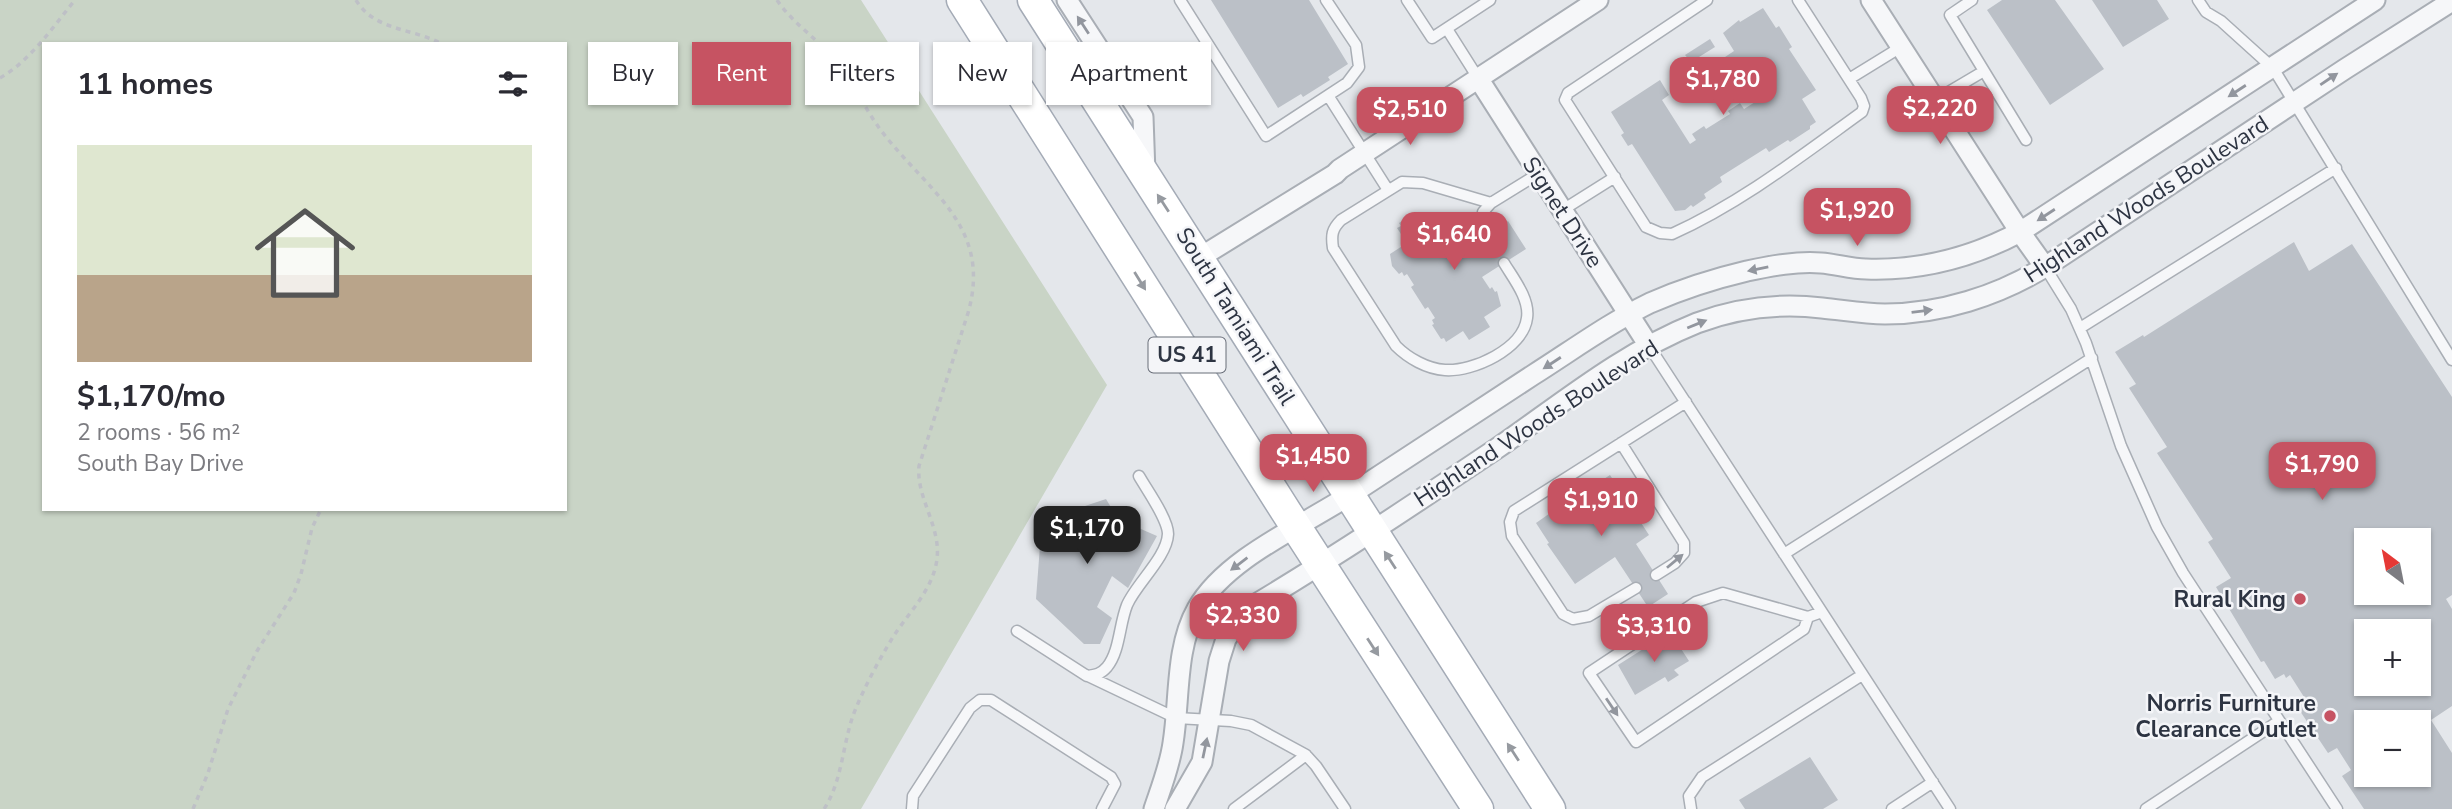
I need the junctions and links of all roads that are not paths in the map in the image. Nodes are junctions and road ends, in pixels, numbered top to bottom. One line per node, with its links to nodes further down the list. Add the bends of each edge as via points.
1 (962, 0): 48 (main road, US 41, one-way to 48)
2 (1033, 0): 28 (main road, South Tamiami Trail / US 41)
3 (1067, 0): 28 (street, one-way to 3, via 1143,117)
4 (1180, 0): 22 (lane, via 1266,136)
5 (1326, 0): 22 (lane, via 1356,45 1359,67)
6 (1407, 0): 16 (lane, via 1432,38)
7 (1490, 0): 16 (lane)
8 (1707, 0): 30 (lane, via 1568,93 1565,100)
9 (1798, 0): 21 (lane)
10 (1871, 0): 17 (street)
11 (1972, 0): 19 (lane, via 1950,15)
12 (2198, 0): 18 (lane, via 2206,12)
13 (2375, 0): 18 (street, Highland Woods Boulevard)
14 (2452, 1): 24 (street, Highland Woods Boulevard, one-way to 14)
15 (1589, 2): 20 (street)
16 (1447, 29): 20 (lane)
17 (1901, 47): 21 (lane); 23 (street)
18 (2273, 68): 24 (lane); 34 (street, Highland Woods Boulevard, one-way to 34)
19 (1984, 71): 23 (lane); 25 (lane)
20 (1478, 78): 26 (street); 29 (street, Signet Drive)
21 (1849, 79): 30 (lane, via 1864,106 1862,112 1763,184 1672,234 1646,227)
22 (1328, 97): 26 (lane)
23 (1935, 100): 34 (street)
24 (2296, 102): 27 (lane); 38 (street, Highland Woods Boulevard)
25 (2026, 140)
26 (1364, 153): 31 (lane); 36 (street)
27 (2336, 168): 40 (lane); 43 (lane)
28 (1145, 174): 36 (main road, South Tamiami Trail / US 41, one-way to 28)
29 (1538, 174): 32 (lane); 33 (street, Signet Drive)
30 (1615, 177): 33 (lane)
31 (1388, 190): 32 (lane, via 1402,182 1423,183); 37 (lane, via 1341,220 1331,237 1333,248 1406,356 1445,370 1489,360 1511,345 1524,327 1527,309)
32 (1492, 203): 35 (lane, via 1483,212)
33 (1561, 211): 39 (street, Signet Drive)
34 (2020, 232): 38 (street); 39 (street, Highland Woods Boulevard, one-way to 39, via 1972,255 1922,267 1863,270 1821,263 1764,267 1692,286)
35 (1488, 234)
36 (1199, 258): 47 (main road, South Tamiami Trail / US 41)
37 (1504, 262)
38 (2045, 267): 40 (lane); 41 (street, Highland Woods Boulevard, one-way to 38, via 1697,324 1750,309 1797,306 1884,314 1950,307 1992,294)
39 (1630, 315): 41 (street, Signet Drive); 47 (street, Highland Woods Boulevard, one-way to 47)
40 (2080, 328): 42 (lane)
41 (1649, 346): 44 (lane); 49 (street, Highland Woods Boulevard)
42 (2092, 358): 50 (lane); 61 (lane, via 2121,446 2157,527)
43 (2452, 360)
44 (1686, 402): 45 (lane); 50 (lane)
45 (1621, 443): 52 (lane, one-way to 45, via 1684,553 1684,542); 53 (lane, via 1514,511 1510,522 1512,536 1563,614 1573,619 1588,616)
46 (1139, 476): 58 (lane, via 1168,535 1127,605 1108,666)
47 (1350, 495): 48 (street, Highland Woods Boulevard); 49 (main road, South Tamiami Trail / US 41)
48 (1296, 528): 51 (main road, US 41); 59 (street, Highland Woods Boulevard, one-way to 59, via 1232,569 1197,608 1186,633)
49 (1372, 531): 51 (street, Highland Woods Boulevard); 71 (main road, South Tamiami Trail / US 41, one-way to 49)
50 (1784, 554): 54 (lane)
51 (1320, 565): 60 (street, Highland Woods Boulevard, via 1256,604 1239,620 1219,661); 70 (main road, US 41, one-way to 70)
52 (1656, 575)
53 (1636, 588)
54 (1822, 611): 55 (lane); 57 (lane)
55 (1808, 617): 55 (lane, one-way to 55, via 1723,593 1714,595 1696,602 1589,673 1636,742 1804,629)
56 (1017, 631): 58 (lane)
57 (1862, 675): 63 (lane); 72 (lane, via 1702,777 1689,796)
58 (1087, 676): 59 (lane)
59 (1176, 718): 60 (lane); 67 (street, Highland Woods Boulevard, via 1173,746)
60 (1211, 721): 62 (lane, via 1251,725); 68 (street, Highland Woods Boulevard, one-way to 60, via 1202,762)
61 (2279, 721): 75 (lane); 76 (lane)
62 (1307, 755): 64 (lane); 69 (lane)
63 (1933, 782): 73 (lane); 74 (lane)
64 (1340, 807)
65 (912, 809): 66 (lane, via 913,796 970,708 980,700 991,700 1111,777 1115,785)
66 (1102, 809)
67 (1154, 809)
68 (1175, 809)
69 (1234, 809)
70 (1478, 809)
71 (1550, 809)
72 (1691, 809)
73 (1892, 809)
74 (1951, 809)
75 (2146, 809)
76 (2337, 809)

